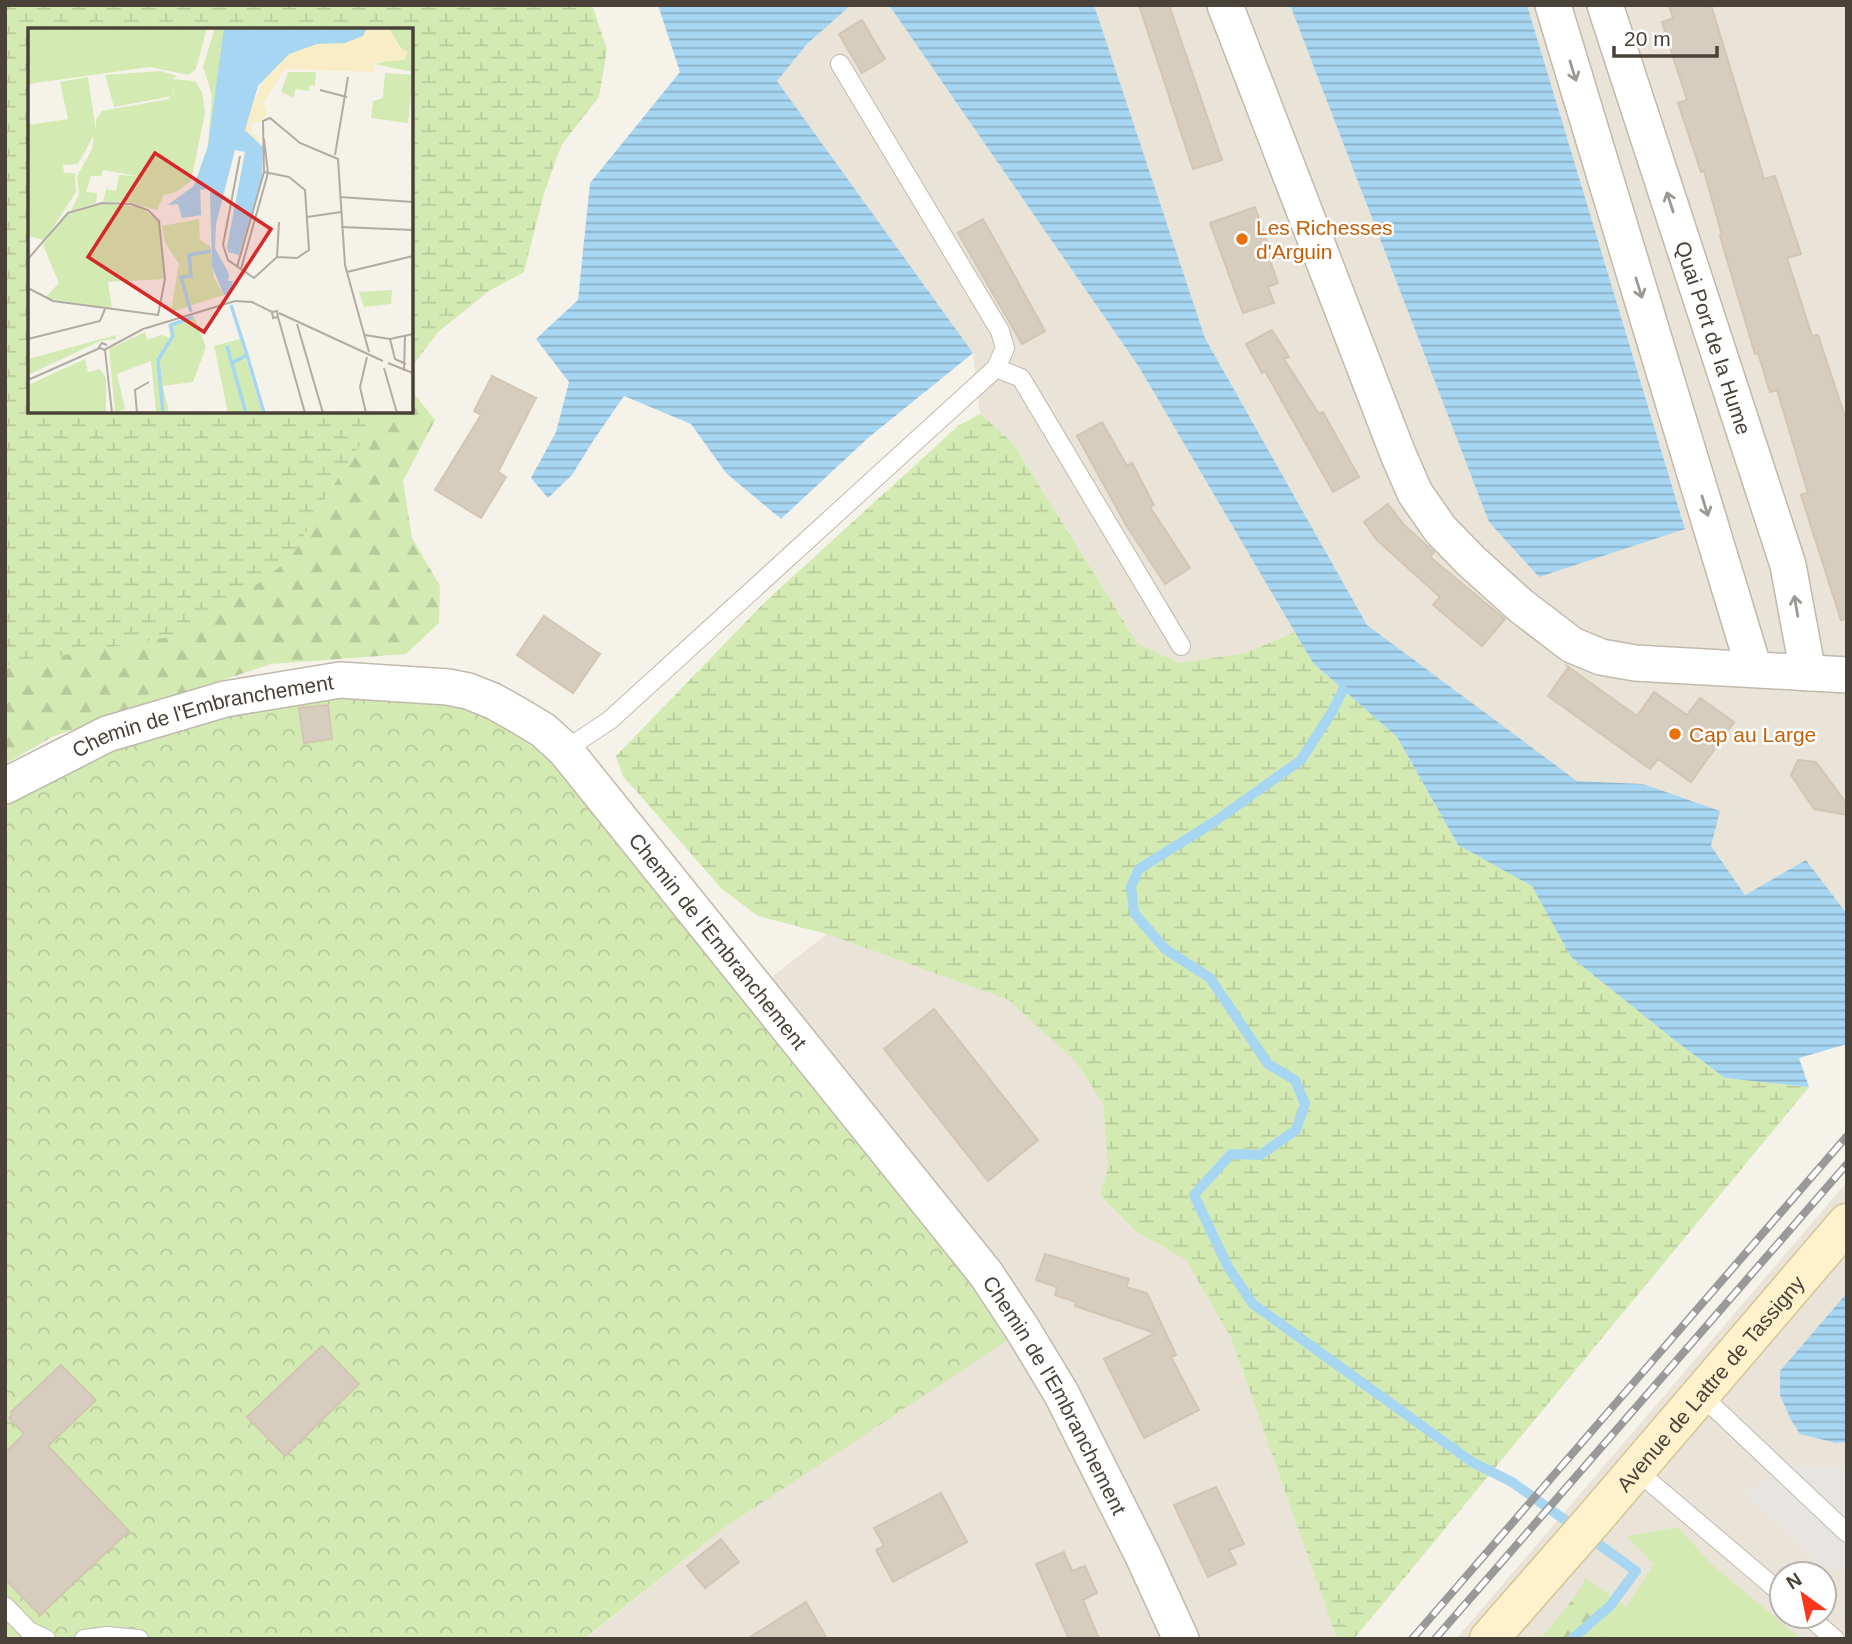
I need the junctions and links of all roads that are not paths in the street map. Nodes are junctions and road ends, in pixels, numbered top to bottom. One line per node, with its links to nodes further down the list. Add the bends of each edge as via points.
1 (1225, 5): 7 (street, via 1398,454 1415,493 1440,528 1521,606 1572,645 1601,657 1635,663)
2 (1553, 5): 7 (street, one-way to 7)
3 (1605, 5): 8 (street, Quai Port de la Hume, one-way to 3, via 1788,565)
4 (840, 64): 5 (lane, via 1000,331 1005,348)
5 (996, 368): 6 (lane, via 1021,377); 10 (lane, via 610,720)
6 (1181, 646)
7 (1743, 668): 8 (street)
8 (1808, 673): 9 (street)
9 (1847, 675)
10 (565, 750): 11 (street, Chemin de l'Embranchement, via 543,730 468,691 340,680 225,699 107,734); 21 (street, Chemin de l'Embranchement, via 986,1274 1061,1392)
11 (5, 786)
12 (1847, 1223): 13 (main road, Avenue de Lattre de Tassigny)
13 (1700, 1395): 14 (main road, Avenue de Lattre de Tassigny); 15 (lane)
14 (1636, 1470): 16 (lane); 22 (main road, Avenue de Lattre de Tassigny)
15 (1847, 1533)
16 (1768, 1582)
17 (5, 1606): 18 (lane, via 29,1631)
18 (46, 1639)
19 (84, 1639): 20 (lane)
20 (139, 1639)
21 (1181, 1639)
22 (1489, 1639)

